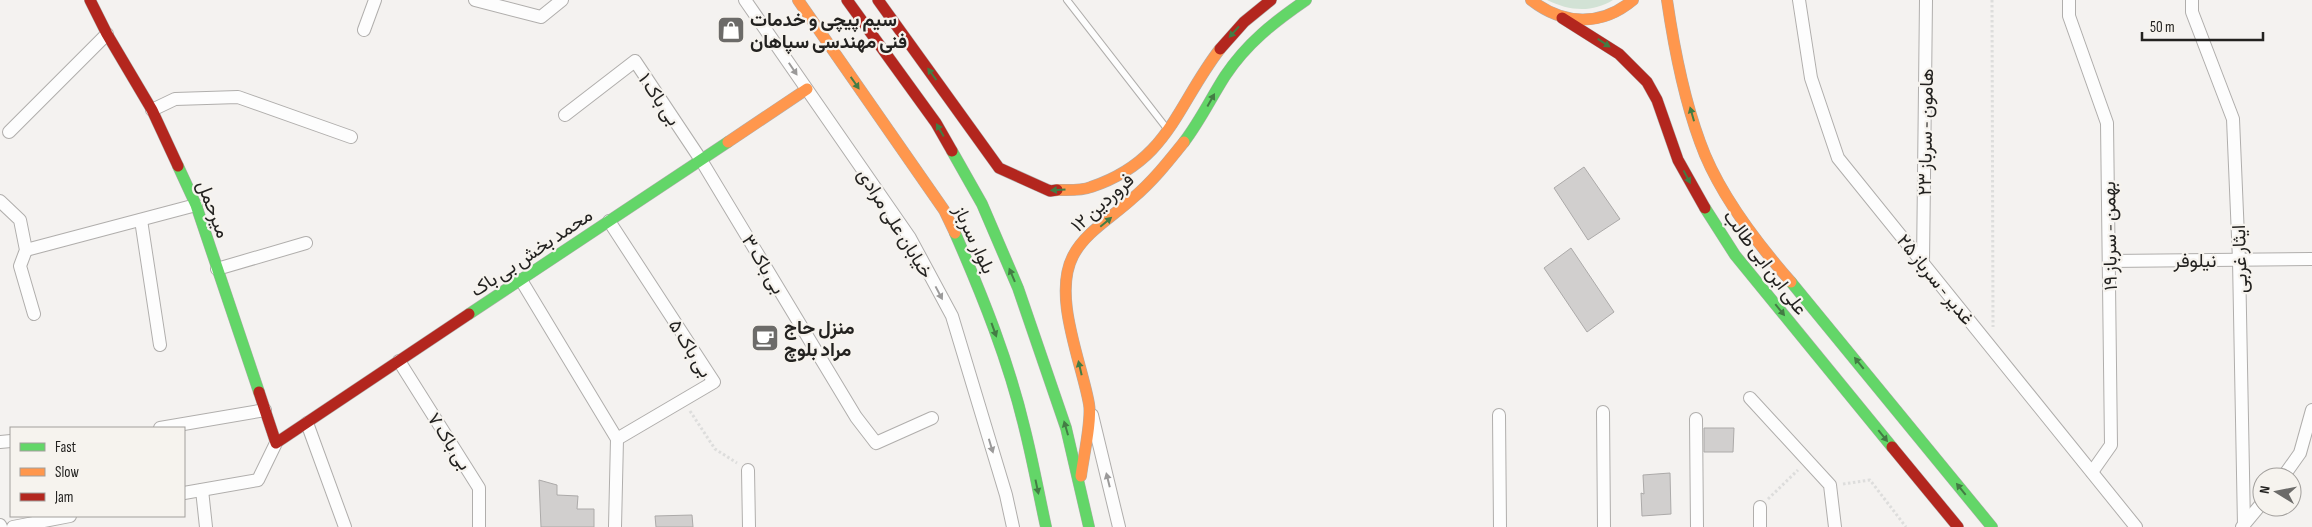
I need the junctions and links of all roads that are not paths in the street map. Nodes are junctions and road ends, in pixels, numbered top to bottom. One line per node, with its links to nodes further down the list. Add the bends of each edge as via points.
1 (90, 0): 21 (main road, میرحمل)
2 (375, 0): 20 (street)
3 (475, 0): 4 (street, via 541,16)
4 (562, 0)
5 (745, 0): 22 (street, خیابان علی مرادی, one-way to 22)
6 (798, 0): 74 (main road, بلوار سرباز, one-way to 74, via 944,210 979,287 1004,357 1025,429)
7 (848, 0): 60 (main road, بلوار سرباز, one-way to 7, via 1066,428 1024,306 982,204 936,123)
8 (878, 0): 25 (main road, ۱۲ فروردین, one-way to 8, via 1138,165 1090,188 1050,191 999,168)
9 (1067, 0): 25 (lane)
10 (1271, 0): 25 (main road, ۱۲ فروردین, one-way to 25, via 1244,22 1222,47)
11 (1306, 0): 45 (main road, ۱۲ فروردین, one-way to 11, via 1066,298 1066,278 1072,257 1081,243 1163,169 1250,44 1270,24)
12 (1531, 0): 19 (main road)
13 (1633, 0): 19 (main road, via 1608,16 1585,21)
14 (1667, 0): 83 (main road, علی ابن ابی طالب, one-way to 14, via 1814,308 1760,247 1724,193 1700,143 1676,60)
15 (1799, 0): 38 (street, غدیر - سرباز ۲۵, via 1811,78 1838,158)
16 (1926, 0): 38 (street, هامون - سرباز ۲۳)
17 (2069, 0): 37 (street, بهمن - سرباز ۱۹, via 2069,16 2107,123)
18 (2192, 0): 36 (street, ایثار غربی, via 2192,12 2233,118)
19 (1562, 18): 82 (main road, علی ابن ابی طالب, one-way to 82, via 1613,49 1648,84 1677,158 1704,210 1735,255)
20 (364, 30)
21 (107, 34): 23 (main road, میرحمل); 26 (street)
22 (806, 89): 28 (main road, محمد بخش بی باک); 73 (street, خیابان علی مرادی, one-way to 73, via 910,238 952,316)
23 (152, 110): 27 (street, via 175,100 238,97); 30 (main road, میرحمل)
24 (565, 115): 28 (street, بی باک ۱, via 635,61)
25 (1169, 131)
26 (8, 132)
27 (351, 136)
28 (701, 160): 32 (main road, محمد بخش بی باک); 50 (street, بی باک ۳, via 856,417 876,443)
29 (0, 201): 34 (street, via 20,220)
30 (196, 205): 31 (street); 39 (main road, میرحمل)
31 (141, 220): 34 (street); 42 (street)
32 (609, 221): 40 (main road, محمد بخش بی باک); 54 (street, بی باک ۵, via 714,382)
33 (306, 243): 39 (street)
34 (26, 250): 41 (street, via 20,266)
35 (2312, 259): 36 (street, نیلوفر)
36 (2239, 260): 37 (street, نیلوفر); 66 (street, ایثار غربی)
37 (2109, 261): 59 (street, بهمن - سرباز ۱۹, via 2111,445)
38 (1923, 264): 59 (street, غدیر - سرباز ۲۵)
39 (217, 269): 46 (main road, میرحمل)
40 (520, 280): 43 (main road, محمد بخش بی باک); 54 (street)
41 (34, 314)
42 (160, 345)
43 (399, 362): 52 (main road, محمد بخش بی باک); 70 (street, بی باک ۷, via 479,488)
44 (1750, 398): 81 (street, via 1830,485)
45 (1090, 406): 60 (main road, ۱۲ فروردین); 76 (street, one-way to 45)
46 (265, 410): 53 (street); 55 (main road, میرحمل)
47 (2312, 410): 56 (street)
48 (1603, 412): 78 (street)
49 (1499, 415): 77 (street)
50 (932, 418)
51 (1696, 419): 79 (street)
52 (307, 422): 55 (main road, محمد بخش بی باک); 69 (street)
53 (166, 427)
54 (617, 439): 71 (street)
55 (276, 444): 61 (street, via 258,480)
56 (2306, 452): 57 (street)
57 (2292, 467)
58 (748, 470): 72 (street)
59 (2092, 472): 84 (street, غدیر - سرباز ۲۵)
60 (1079, 485): 75 (main road, بلوار سرباز)
61 (202, 490): 62 (street); 68 (street)
62 (185, 493)
63 (1760, 507): 80 (street)
64 (2252, 515): 66 (street)
65 (65, 517): 67 (street)
66 (2243, 526)
67 (13, 527)
68 (206, 527)
69 (345, 527)
70 (479, 527)
71 (615, 527)
72 (749, 527)
73 (1013, 527)
74 (1046, 527)
75 (1089, 527)
76 (1119, 527)
77 (1500, 527)
78 (1604, 527)
79 (1697, 527)
80 (1760, 527)
81 (1835, 527)
82 (1958, 527)
83 (1992, 527)
84 (2136, 527)

